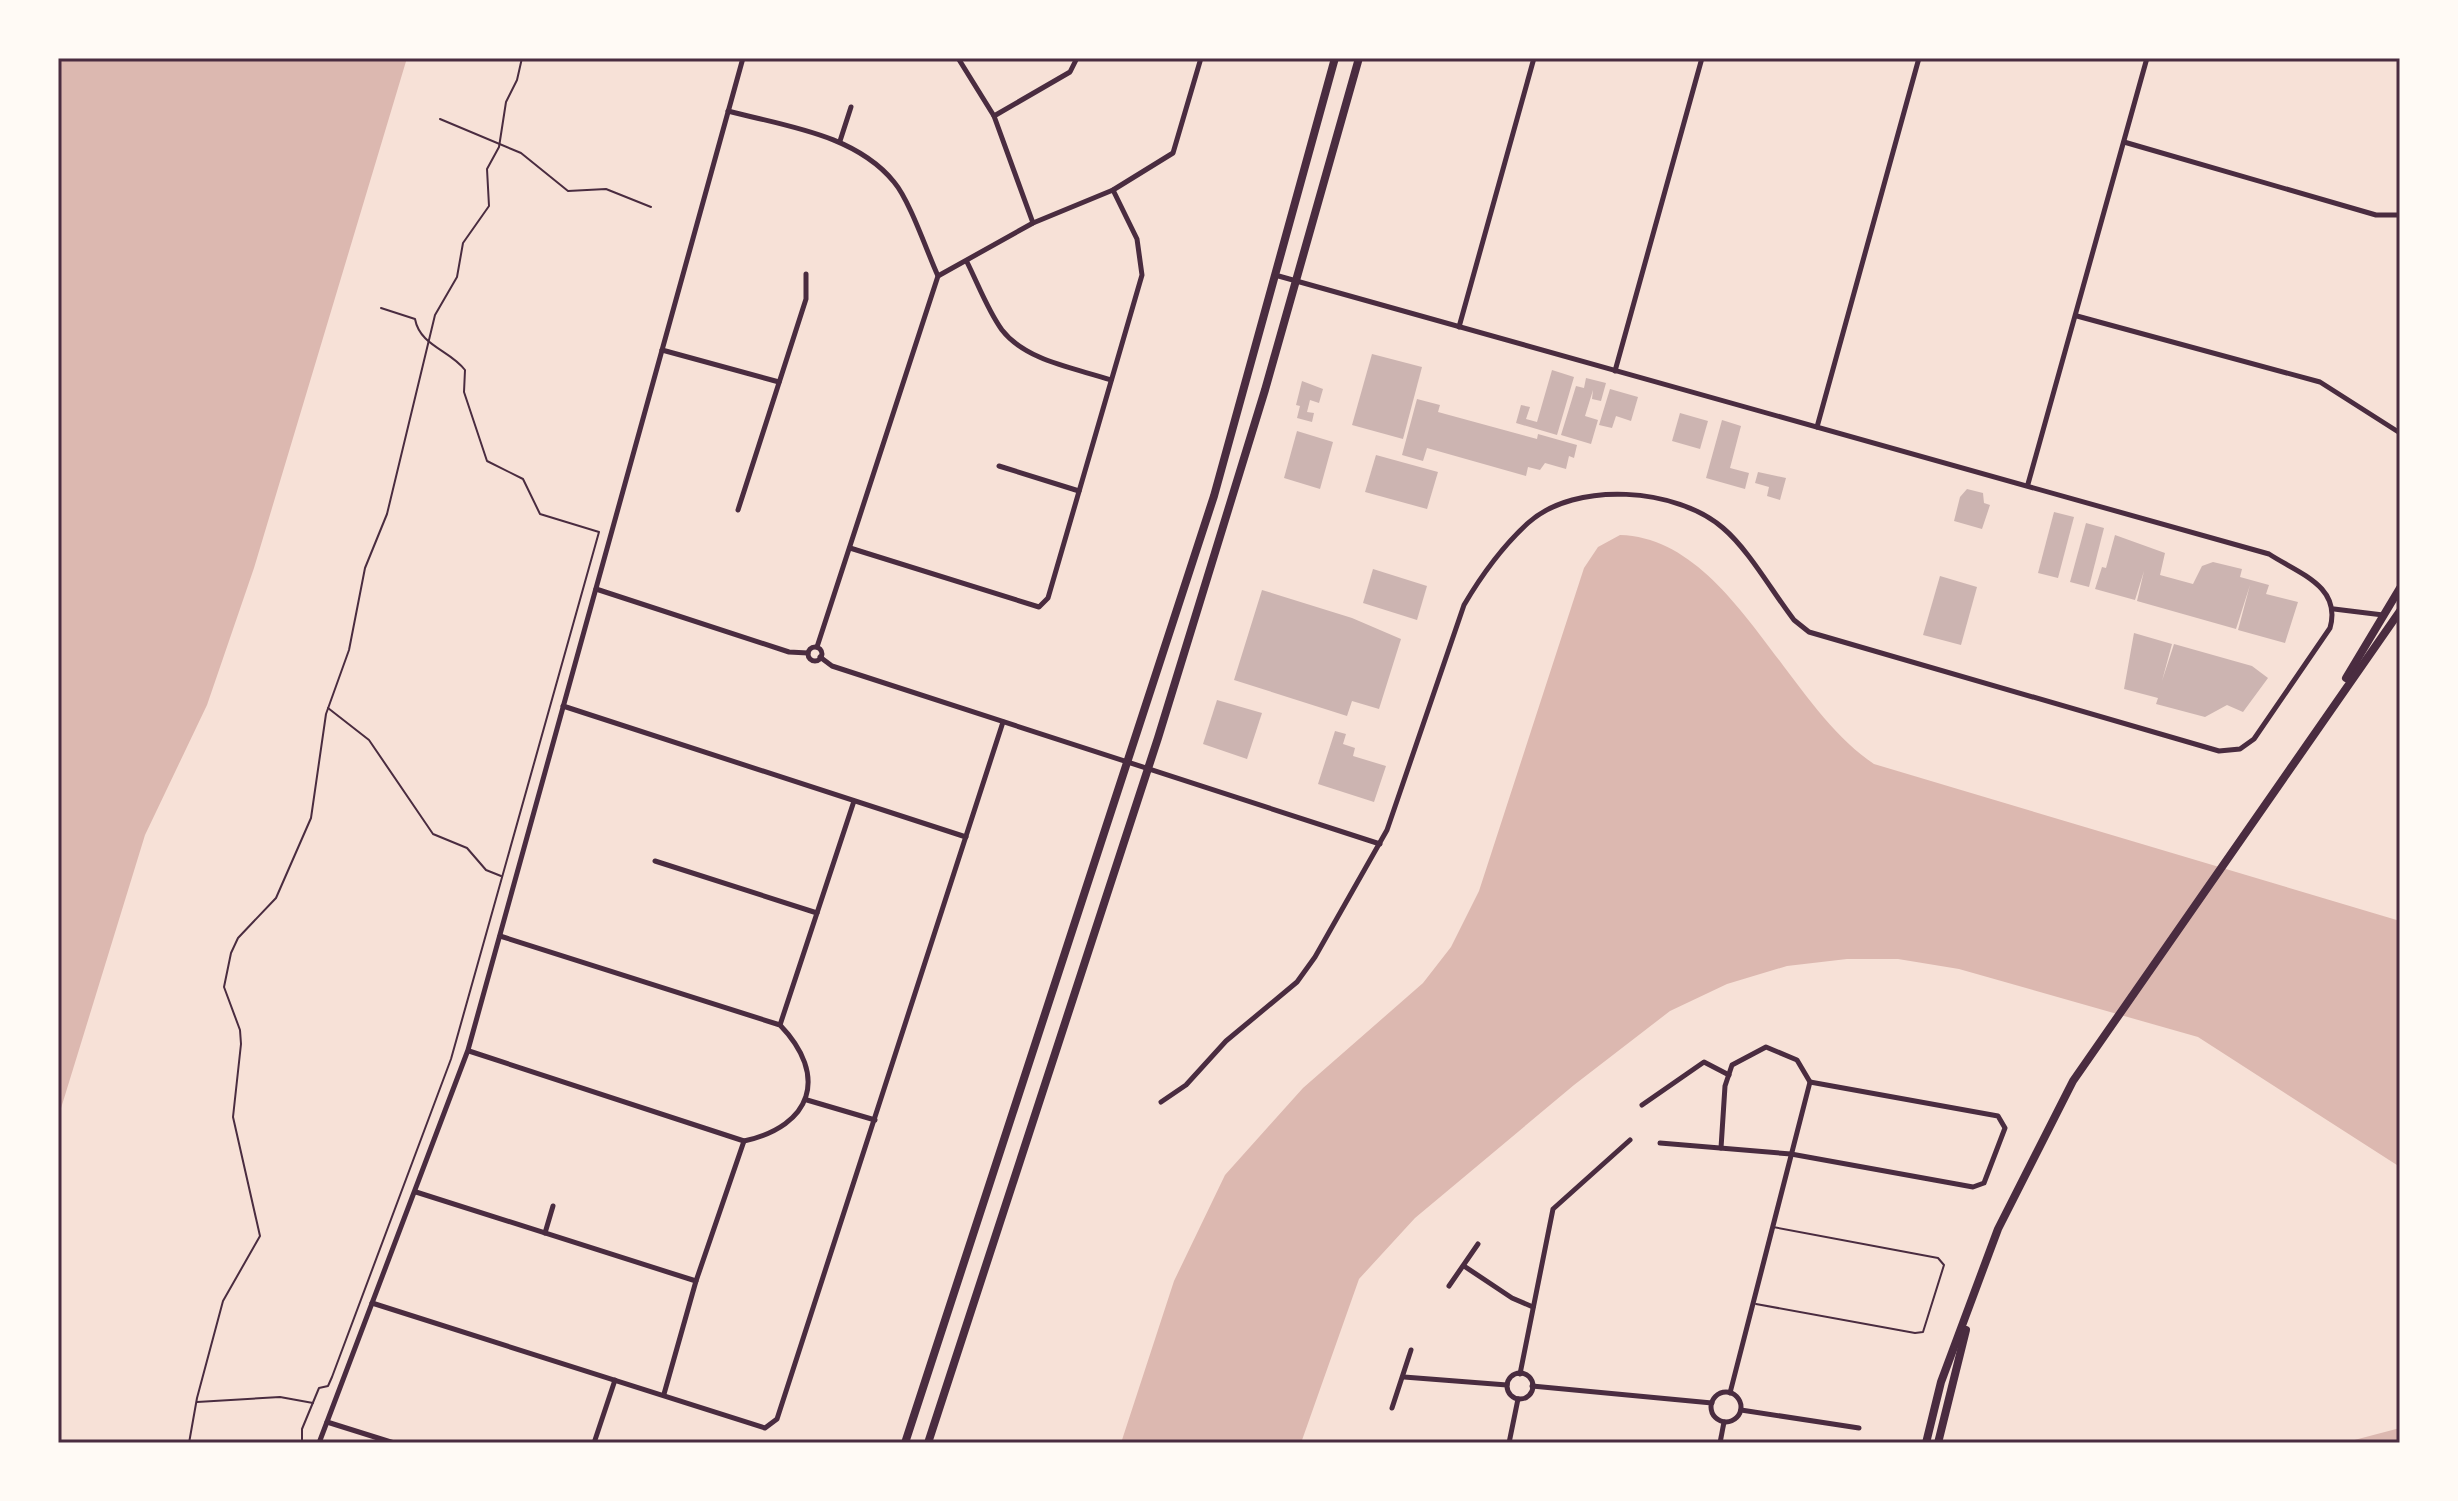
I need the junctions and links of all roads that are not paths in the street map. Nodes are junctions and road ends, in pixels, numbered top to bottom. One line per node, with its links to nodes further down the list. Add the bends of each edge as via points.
1 (743, 58): 12 (street)
2 (958, 58): 13 (street)
3 (1077, 58): 13 (street, via 1070,72)
4 (1201, 58): 16 (street, via 1173,153)
5 (1335, 58): 21 (main road)
6 (1359, 58): 23 (main road)
7 (1534, 58): 25 (street)
8 (1702, 58): 27 (street)
9 (1919, 58): 30 (street)
10 (2147, 58): 15 (street)
11 (851, 107): 14 (street)
12 (728, 111): 14 (street); 26 (street)
13 (994, 116): 18 (street)
14 (840, 141): 22 (street, via 894,182)
15 (2124, 142): 17 (street, via 2376,215); 24 (street)
16 (1113, 190): 18 (street); 28 (street, via 1137,239 1142,275)
17 (2400, 215)
18 (1033, 223): 19 (street)
19 (967, 262): 22 (street); 28 (street, via 1002,329 1016,343 1033,354)
20 (806, 274): 29 (street, via 806,299)
21 (1275, 275): 23 (street); 48 (main road, via 1214,496)
22 (938, 276): 36 (street)
23 (1297, 282): 25 (street); 49 (main road)
24 (2077, 316): 31 (street, via 2320,382); 33 (street)
25 (1459, 327): 27 (street)
26 (662, 350): 29 (street); 38 (street)
27 (1615, 371): 30 (street)
28 (1111, 380): 34 (street)
29 (779, 382): 35 (street)
30 (1817, 427): 33 (street)
31 (2400, 433)
32 (999, 466): 34 (street)
33 (2028, 484): 39 (street, via 2269,554 2328,592)
34 (1079, 491): 36 (street, via 1048,598 1039,607)
35 (738, 510)
36 (850, 548): 42 (street)
37 (2400, 588): 41 (main road)
38 (596, 589): 43 (street, via 789,652); 45 (street)
39 (2334, 609): 41 (street); 52 (street, via 2330,628 2254,739 2240,749 2219,751 1827,640 1794,620 1725,529 1700,512 1641,495 1590,497 1529,522 1475,586 1460,614)
40 (2400, 611): 46 (main road)
41 (2383, 615): 46 (main road)
42 (817, 647): 43 (street); 44 (street)
43 (808, 653): 44 (street, via 812,660)
44 (820, 657): 47 (street, via 832,666)
45 (563, 706): 50 (street); 55 (street)
46 (2328, 710): 77 (main road, via 2111,1022 2039,1143)
47 (1003, 722): 48 (street); 51 (street)
48 (1126, 762): 49 (street); 99 (main road)
49 (1147, 769): 52 (street); 100 (main road)
50 (854, 801): 51 (street); 54 (street)
51 (966, 837): 63 (street)
52 (1380, 844): 61 (street, via 1297,982)
53 (655, 861): 54 (street)
54 (817, 913): 56 (street)
55 (500, 936): 56 (street); 57 (street)
56 (780, 1025): 60 (street, via 798,1043 807,1066)
57 (468, 1050): 65 (street); 69 (street)
58 (1729, 1075): 59 (street, via 1732,1065 1766,1047 1797,1060); 62 (street, via 1704,1062); 67 (street)
59 (1810, 1082): 68 (street); 68 (street, via 1998,1116 2005,1128 1984,1183 1973,1187)
60 (807, 1100): 63 (street); 65 (street, via 798,1116 769,1136)
61 (1161, 1102)
62 (1642, 1105)
63 (875, 1120): 88 (street, via 777,1419 765,1428)
64 (1630, 1140): 80 (street, via 1553,1209)
65 (744, 1141): 75 (street)
66 (1660, 1143): 67 (street)
67 (1721, 1149): 68 (street)
68 (1791, 1154): 71 (street)
69 (416, 1192): 72 (street); 78 (street)
70 (553, 1206): 72 (street)
71 (1771, 1227): 79 (street); 79 (lane, via 1938,1258 1944,1265 1923,1332)
72 (545, 1233): 75 (street)
73 (1478, 1244): 74 (street)
74 (1464, 1266): 76 (street); 80 (street)
75 (696, 1281): 88 (street)
76 (1449, 1286)
77 (1977, 1286): 103 (main road, via 1941,1382); 104 (main road)
78 (372, 1303): 84 (street); 93 (street)
79 (1751, 1303): 87 (street)
80 (1533, 1307): 82 (street)
81 (1411, 1350): 83 (street)
82 (1520, 1374): 85 (street); 86 (street)
83 (1404, 1377): 85 (street); 91 (street)
84 (615, 1380): 88 (street); 98 (street)
85 (1507, 1385): 89 (street)
86 (1532, 1386): 89 (street, via 1528,1396); 90 (street)
87 (1730, 1393): 90 (street, via 1721,1393); 92 (street, via 1738,1397)
88 (664, 1394)
89 (1518, 1399): 101 (street)
90 (1712, 1403): 94 (street, via 1713,1413)
91 (1392, 1408)
92 (1741, 1410): 94 (street, via 1733,1421); 95 (street)
93 (327, 1422): 96 (street); 97 (street)
94 (1724, 1422): 102 (street)
95 (1859, 1428)
96 (319, 1443)
97 (394, 1443)
98 (594, 1443)
99 (905, 1443)
100 (928, 1443)
101 (1509, 1443)
102 (1720, 1443)
103 (1926, 1443)
104 (1938, 1443)

